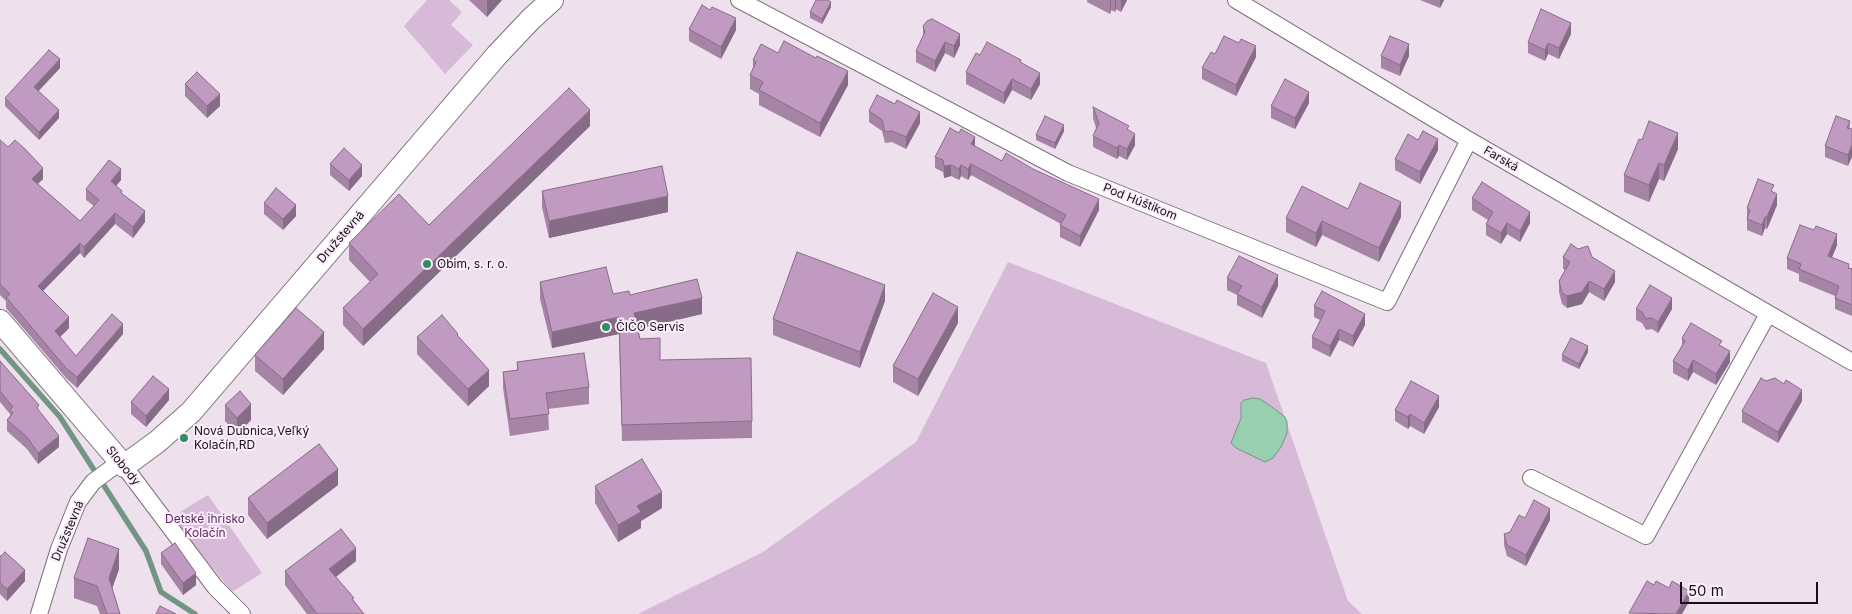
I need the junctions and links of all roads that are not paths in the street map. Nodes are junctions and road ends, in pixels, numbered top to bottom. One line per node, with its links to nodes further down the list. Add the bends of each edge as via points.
1 (552, 0): 8 (street, Družstevná, via 497,55 191,412 157,442)
2 (739, 0): 4 (street, Pod Húštikom, via 1068,173 1387,302)
3 (1236, 0): 4 (street, Farská)
4 (1469, 140): 5 (street, Farská)
5 (1768, 314): 7 (street, Farská); 9 (street, via 1646,536)
6 (0, 321): 8 (street, Slobody)
7 (1852, 362)
8 (111, 471): 10 (street, Družstevná, via 78,502); 11 (street, Slobody)
9 (1530, 478)
10 (39, 614)
11 (242, 614)

